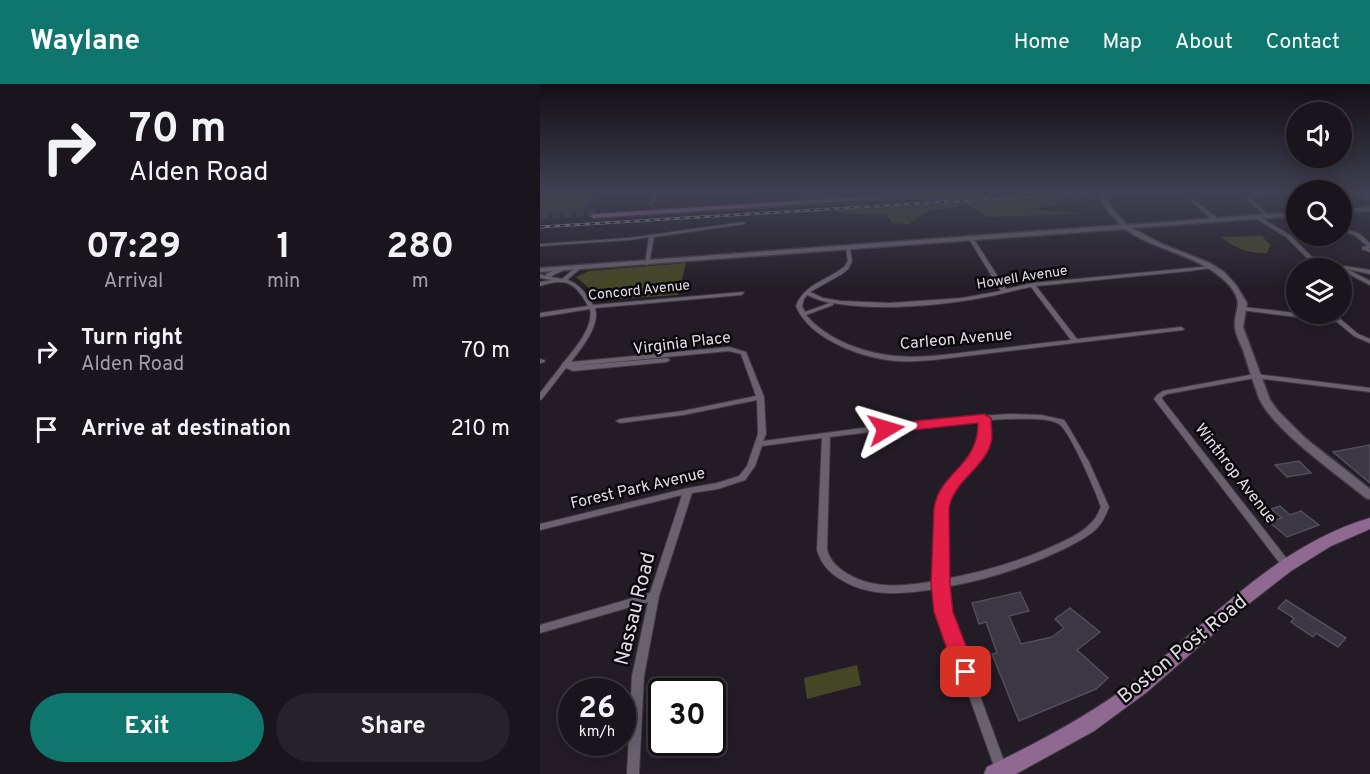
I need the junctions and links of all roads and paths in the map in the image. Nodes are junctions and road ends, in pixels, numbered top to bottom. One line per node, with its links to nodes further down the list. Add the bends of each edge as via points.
1 (726, 226): 8 (street)
2 (1102, 226): 6 (street)
3 (1124, 226): 6 (street)
4 (1126, 226): 15 (street)
5 (1272, 226): 13 (street)
6 (1100, 229): 9 (street)
7 (1352, 233): 11 (street)
8 (652, 236): 10 (street); 14 (street)
9 (971, 239): 12 (street); 28 (street)
10 (540, 245)
11 (1369, 247)
12 (848, 249): 14 (street); 30 (street, via 850,261 846,268)
13 (1315, 258)
14 (647, 264): 16 (street)
15 (1211, 267): 27 (street, Howell Avenue); 33 (street, via 1234,287)
16 (577, 269): 19 (street); 24 (street)
17 (1352, 269): 20 (street)
18 (540, 270): 19 (street)
19 (560, 270): 23 (street, via 548,275)
20 (1370, 272)
21 (1352, 274): 25 (street)
22 (540, 276): 23 (street)
23 (550, 279): 24 (street)
24 (564, 280): 26 (street); 32 (street, via 580,289)
25 (1370, 283)
26 (540, 284)
27 (1032, 285): 28 (street, Howell Avenue); 37 (street)
28 (1005, 292): 31 (street, Howell Avenue, via 923,302)
29 (741, 293): 32 (street, Concord Avenue)
30 (807, 293): 31 (street, Howell Avenue); 34 (street, via 799,302)
31 (836, 303): 34 (street, Howell Avenue)
32 (592, 307): 35 (street, Concord Avenue); 39 (street, via 594,313 586,338)
33 (1243, 309): 38 (street, via 1339,320); 40 (street, via 1239,327)
34 (803, 314): 37 (street, Carleon Avenue, via 833,340 892,358 933,358)
35 (540, 315)
36 (1181, 328): 37 (street, Carleon Avenue)
37 (1076, 341)
38 (1370, 341)
39 (564, 365): 42 (street, Virginia Place, via 573,369 740,352 747,356); 43 (street)
40 (1256, 376): 41 (street); 49 (street, via 1265,400 1285,426); 52 (street, Winthrop Avenue, via 1165,392 1158,399)
41 (1370, 390)
42 (760, 397): 45 (street); 47 (street)
43 (540, 398)
44 (984, 418): 46 (street); 53 (street, via 982,448 943,500); 53 (street, via 1038,416 1064,425 1105,507 1094,526 1055,550 1007,568)
45 (620, 421)
46 (826, 436): 47 (street); 53 (street, via 822,550 827,563 871,589)
47 (760, 444): 48 (street, Forest Park Avenue, via 742,478)
48 (688, 491): 51 (street, Forest Park Avenue); 54 (street, Nassau Road)
49 (1370, 495)
50 (1370, 523): 52 (main road, Boston Post Road, via 1312,550)
51 (540, 527)
52 (1288, 567): 56 (main road, Boston Post Road, via 1118,705 1071,735)
53 (940, 584): 56 (street, via 944,612)
54 (654, 596): 55 (street); 57 (street, Nassau Road, via 638,676)
55 (540, 629)
56 (998, 772)
57 (633, 774)

